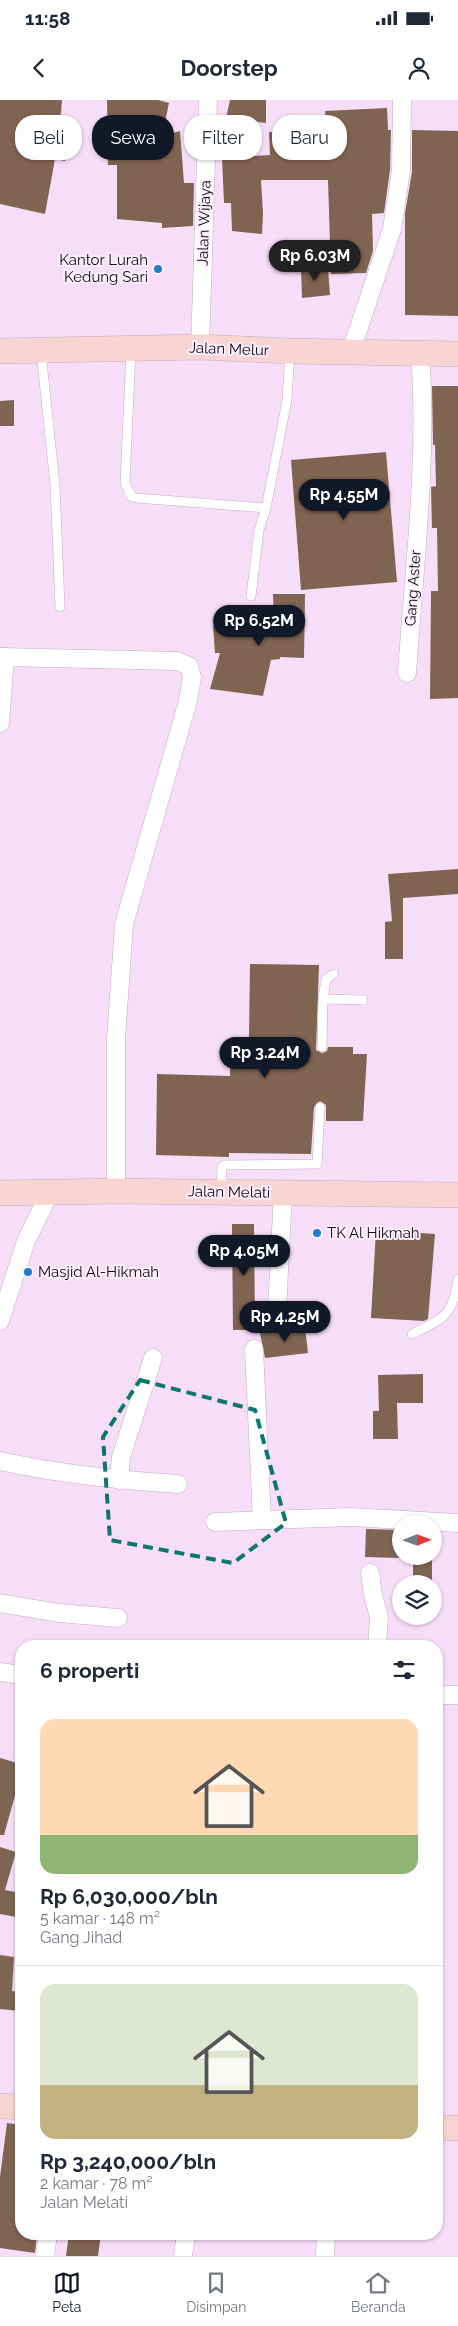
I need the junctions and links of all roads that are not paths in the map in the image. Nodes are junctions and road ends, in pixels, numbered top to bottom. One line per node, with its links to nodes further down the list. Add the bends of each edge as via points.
1 (208, 100): 3 (street, Jalan Wijaya)
2 (402, 100): 8 (street, via 401,171 394,220)
3 (200, 347): 4 (street, Jalan Melur); 7 (street, Jalan Melur)
4 (130, 349): 5 (street, Jalan Melur); 11 (lane, via 125,483 131,496)
5 (41, 350): 6 (street, Jalan Melur); 13 (lane, via 55,485)
6 (0, 351)
7 (290, 351): 8 (street, Jalan Melur); 11 (lane, via 287,400)
8 (351, 351): 9 (street, Jalan Melur)
9 (420, 353): 10 (street, Jalan Melur); 15 (street, Gang Aster, via 423,392 419,497)
10 (458, 354)
11 (266, 508): 12 (lane, via 259,530)
12 (251, 596)
13 (60, 607)
14 (2, 657): 16 (street); 22 (street, via 177,661 189,666 192,677 188,701 124,924 116,1040)
15 (407, 674)
16 (0, 723)
17 (334, 974): 18 (lane, via 326,979)
18 (323, 999): 19 (lane); 20 (lane)
19 (363, 1000)
20 (322, 1048)
21 (320, 1107): 24 (lane, via 317,1164 224,1165)
22 (116, 1191): 23 (street, Jalan Melati); 24 (street, Jalan Melati)
23 (50, 1192): 25 (street, Jalan Melati); 30 (street, via 26,1241)
24 (221, 1192): 26 (street, Jalan Melati)
25 (0, 1193)
26 (283, 1193): 27 (street, Jalan Melati); 29 (street)
27 (458, 1195)
28 (458, 1279): 31 (lane, via 455,1300 442,1320)
29 (277, 1310)
30 (0, 1321)
31 (412, 1334)
32 (254, 1350): 37 (street)
33 (153, 1358): 35 (street, via 121,1457)
34 (0, 1461): 35 (street, via 50,1472)
35 (119, 1480): 36 (street)
36 (178, 1484)
37 (262, 1520): 38 (street); 39 (street, via 350,1518)
38 (215, 1522)
39 (458, 1523)
40 (370, 1573): 43 (street, via 379,1617)
41 (0, 1603): 42 (street)
42 (118, 1618)
43 (377, 1640)
44 (0, 1672): 45 (street)
45 (15, 1674)
46 (443, 1695): 47 (street)
47 (458, 1695)
48 (0, 2106): 49 (street)
49 (15, 2107)
50 (443, 2128): 51 (street)
51 (458, 2128)
52 (47, 2240): 56 (street)
53 (185, 2240): 57 (street)
54 (326, 2240): 55 (street)
55 (325, 2255)
56 (45, 2256)
57 (184, 2256)

